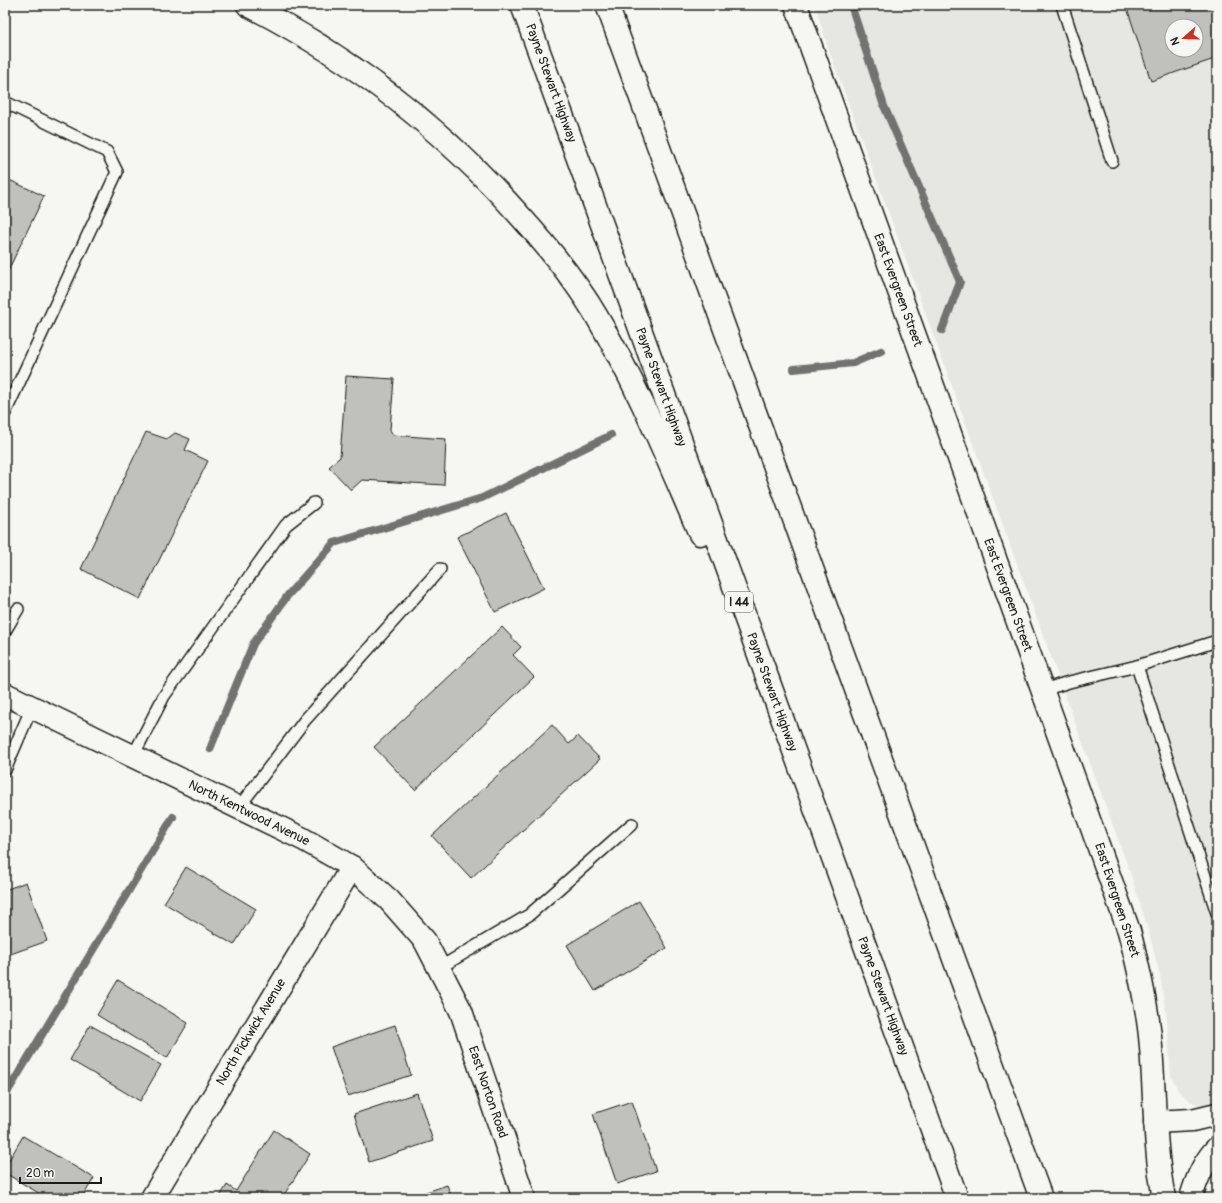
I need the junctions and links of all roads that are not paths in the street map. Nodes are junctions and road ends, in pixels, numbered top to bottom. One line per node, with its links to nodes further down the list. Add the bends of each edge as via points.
1 (248, 5): 20 (main road, via 310,39 352,66 431,127 502,195 564,268 596,315 637,391)
2 (522, 5): 20 (main road, Payne Stewart Highway / I 44)
3 (607, 5): 9 (main road)
4 (622, 5): 9 (main road)
5 (796, 5): 17 (main road, East Evergreen Street)
6 (1062, 5): 8 (lane)
7 (5, 102): 10 (lane, via 107,152 117,172)
8 (1112, 161)
9 (686, 223): 34 (main road)
10 (5, 413)
11 (314, 503): 21 (lane, via 286,525 164,696)
12 (440, 569): 23 (lane, via 305,720)
13 (18, 609): 14 (lane)
14 (5, 631)
15 (1217, 641): 16 (lane)
16 (1137, 666): 17 (lane); 26 (lane)
17 (1043, 690): 29 (main road, East Evergreen Street, via 1129,930 1139,968 1151,1046)
18 (5, 694): 19 (main road, North Kentwood Avenue)
19 (32, 707): 21 (main road, North Kentwood Avenue); 22 (lane)
20 (784, 725): 33 (main road, Payne Stewart Highway / I 44)
21 (133, 756): 23 (main road, North Kentwood Avenue)
22 (5, 770)
23 (239, 808): 25 (main road, North Kentwood Avenue, via 303,839)
24 (632, 824): 27 (lane, via 529,916)
25 (352, 867): 27 (main road, North Kentwood Avenue, via 389,900 425,941); 31 (main road, North Pickwick Avenue)
26 (1217, 913)
27 (444, 978): 32 (main road, East Norton Road, via 461,1011)
28 (1217, 1114): 29 (main road, via 1192,1120)
29 (1155, 1122): 35 (main road, East Evergreen Street)
30 (1217, 1148): 36 (main road, via 1205,1164)
31 (152, 1198)
32 (524, 1198)
33 (957, 1198)
34 (1041, 1198)
35 (1164, 1198)
36 (1191, 1198)

